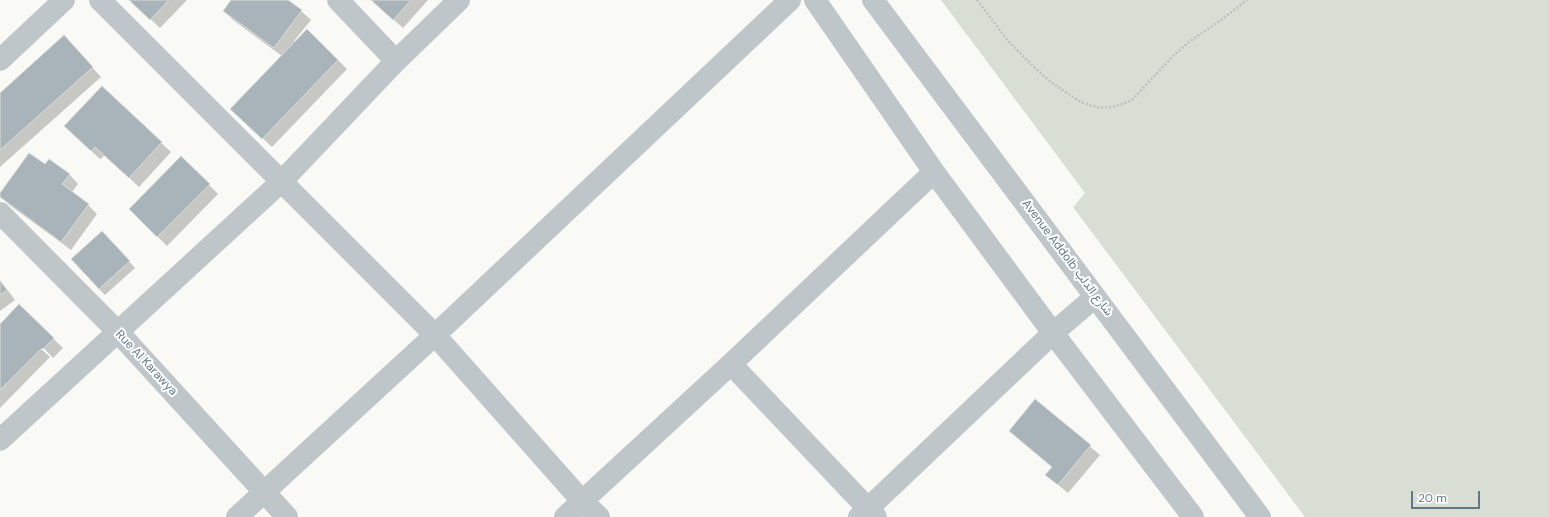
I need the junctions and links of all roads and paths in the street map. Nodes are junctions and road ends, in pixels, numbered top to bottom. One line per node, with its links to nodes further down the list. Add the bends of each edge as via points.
1 (64, 0): 10 (street)
2 (100, 0): 13 (street)
3 (338, 0): 11 (street)
4 (459, 0): 11 (street)
5 (790, 0): 18 (street)
6 (815, 0): 12 (street)
7 (873, 0): 15 (street, Avenue Addolb شارع الدلب)
8 (977, 0): 9 (path, via 1009,42 1052,83 1079,101 1101,108 1132,100 1184,46)
9 (1247, 0)
10 (0, 60)
11 (396, 61): 13 (street)
12 (934, 172): 17 (street); 19 (street)
13 (282, 181): 16 (street); 18 (street)
14 (0, 213): 16 (street, Rue Al Karawya)
15 (1095, 297): 17 (street); 29 (street, Avenue Addolb شارع الدلب)
16 (118, 332): 20 (street); 21 (street, Rue Al Karawya)
17 (1053, 333): 23 (street); 28 (street)
18 (436, 336): 21 (street); 22 (street)
19 (731, 364): 22 (street); 23 (street)
20 (0, 440)
21 (264, 492): 24 (street); 25 (street, Rue Al Karawya)
22 (582, 501): 26 (street); 27 (street)
23 (868, 514)
24 (237, 517)
25 (287, 517)
26 (565, 517)
27 (599, 517)
28 (1192, 517)
29 (1260, 517)

